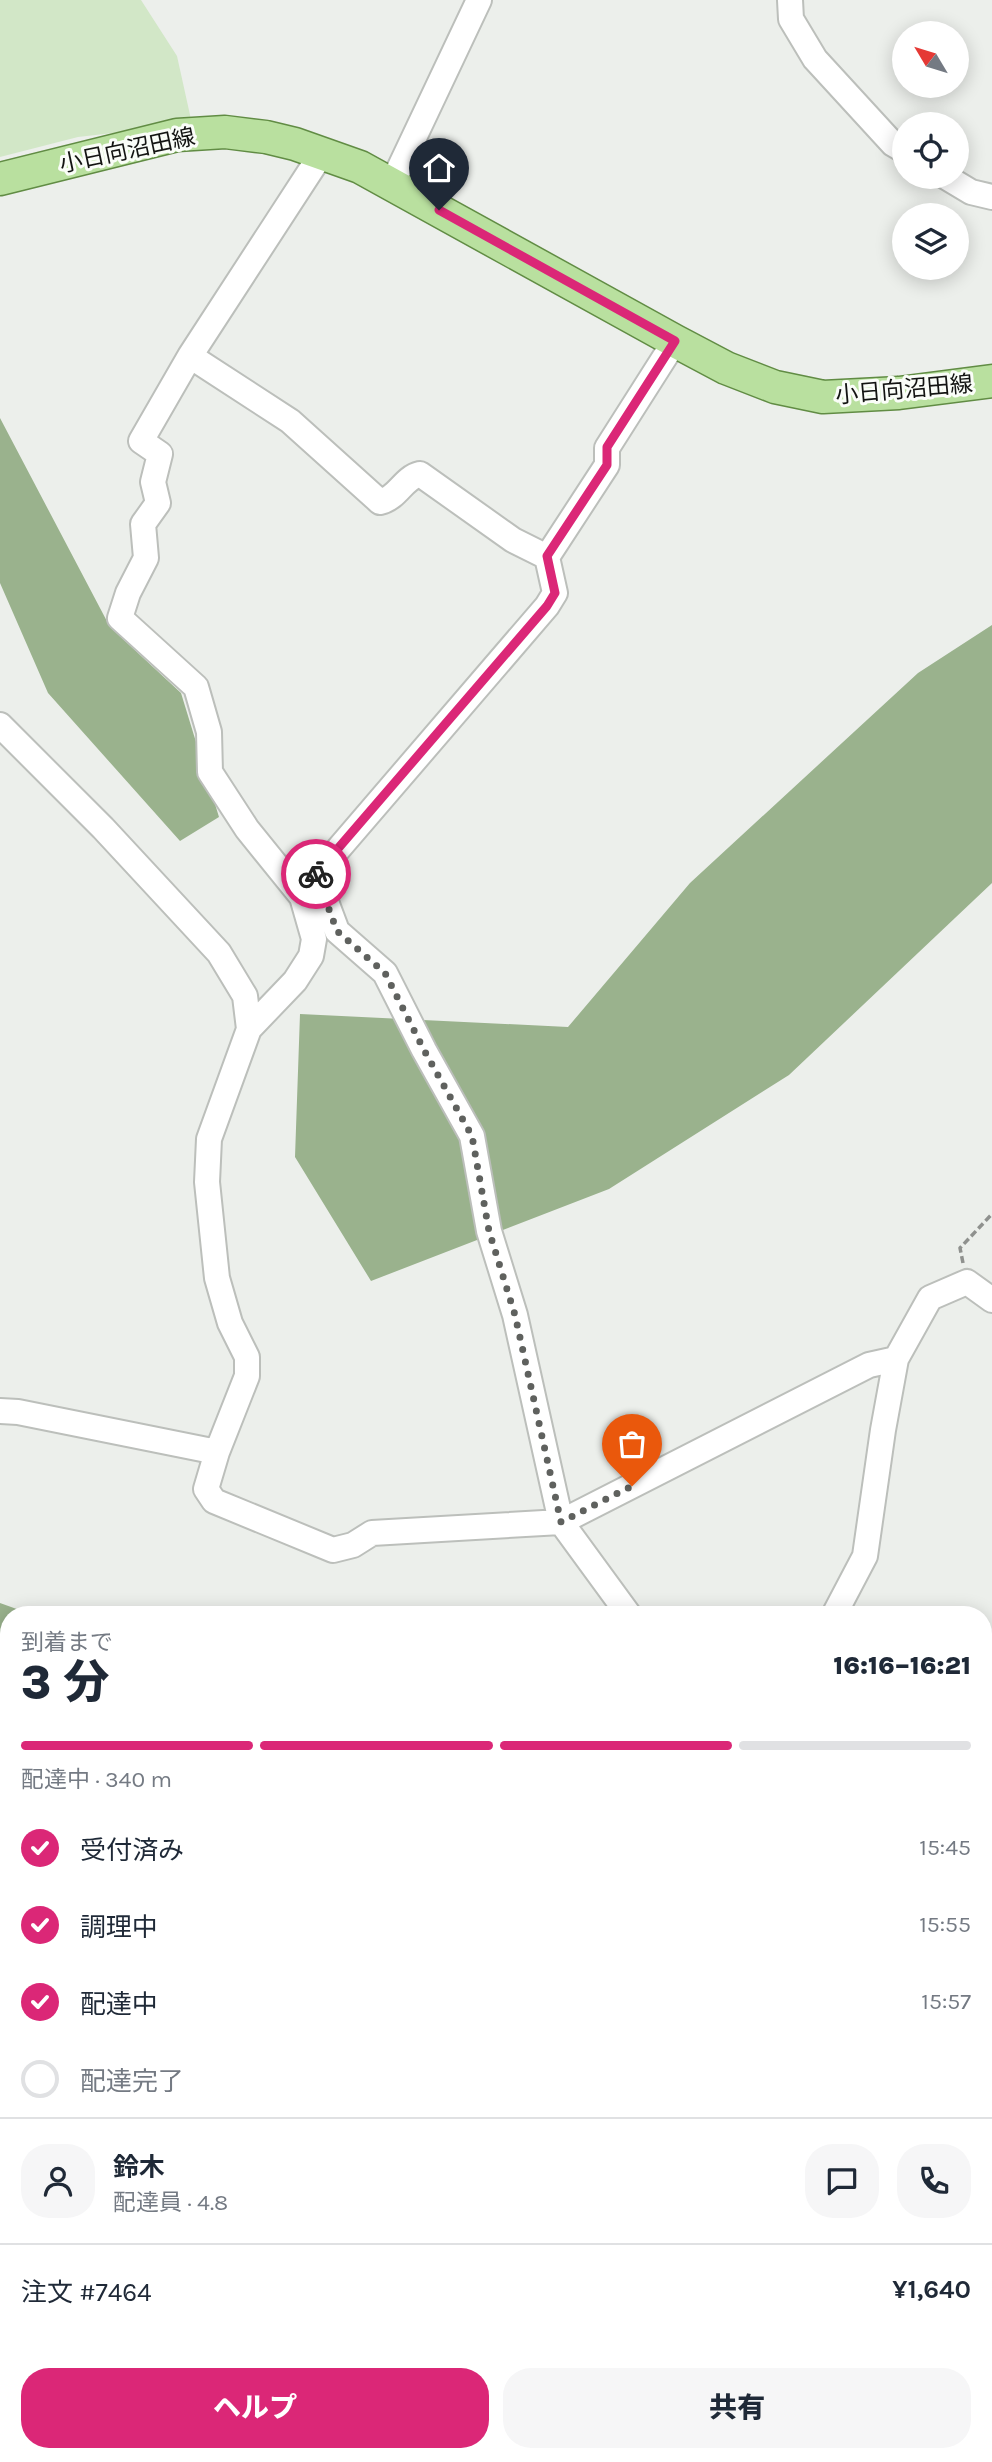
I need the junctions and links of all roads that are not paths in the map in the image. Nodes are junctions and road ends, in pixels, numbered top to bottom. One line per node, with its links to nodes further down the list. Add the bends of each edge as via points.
1 (479, 0): 6 (street)
2 (790, 0): 3 (street, via 791,19 815,59)
3 (892, 143)
4 (322, 153): 5 (main road, 小日向沼田線, via 225,132 177,135); 6 (main road, 小日向沼田線); 10 (street)
5 (0, 179)
6 (392, 184): 9 (main road, 小日向沼田線)
7 (966, 189): 8 (street)
8 (992, 197)
9 (675, 341): 11 (main road, 小日向沼田線, via 775,387 823,397); 12 (street, via 607,447 607,465)
10 (190, 356): 12 (street, via 290,421 380,502 390,500 412,476 420,474 513,540); 15 (street, via 141,441 160,454 153,482 158,503 143,524 146,558 120,618 196,687 209,732 210,772 247,829)
11 (992, 381)
12 (547, 556): 14 (street, via 555,593 547,606)
13 (0, 725): 16 (street, via 219,953 245,996)
14 (316, 875): 15 (street); 21 (street, via 337,931 385,973 472,1136 489,1231 515,1315)
15 (302, 897): 16 (street, via 314,939 312,956)
16 (249, 1029): 20 (street, via 209,1139 207,1182 217,1278 230,1323 247,1357 247,1376)
17 (992, 1300): 18 (street, via 967,1282 930,1298)
18 (896, 1359): 21 (street, via 869,1365); 23 (street, via 865,1556)
19 (0, 1411): 20 (street)
20 (217, 1452): 21 (street, via 206,1489 214,1501 333,1550 372,1534)
21 (561, 1522): 22 (street)
22 (622, 1606)
23 (839, 1606)

